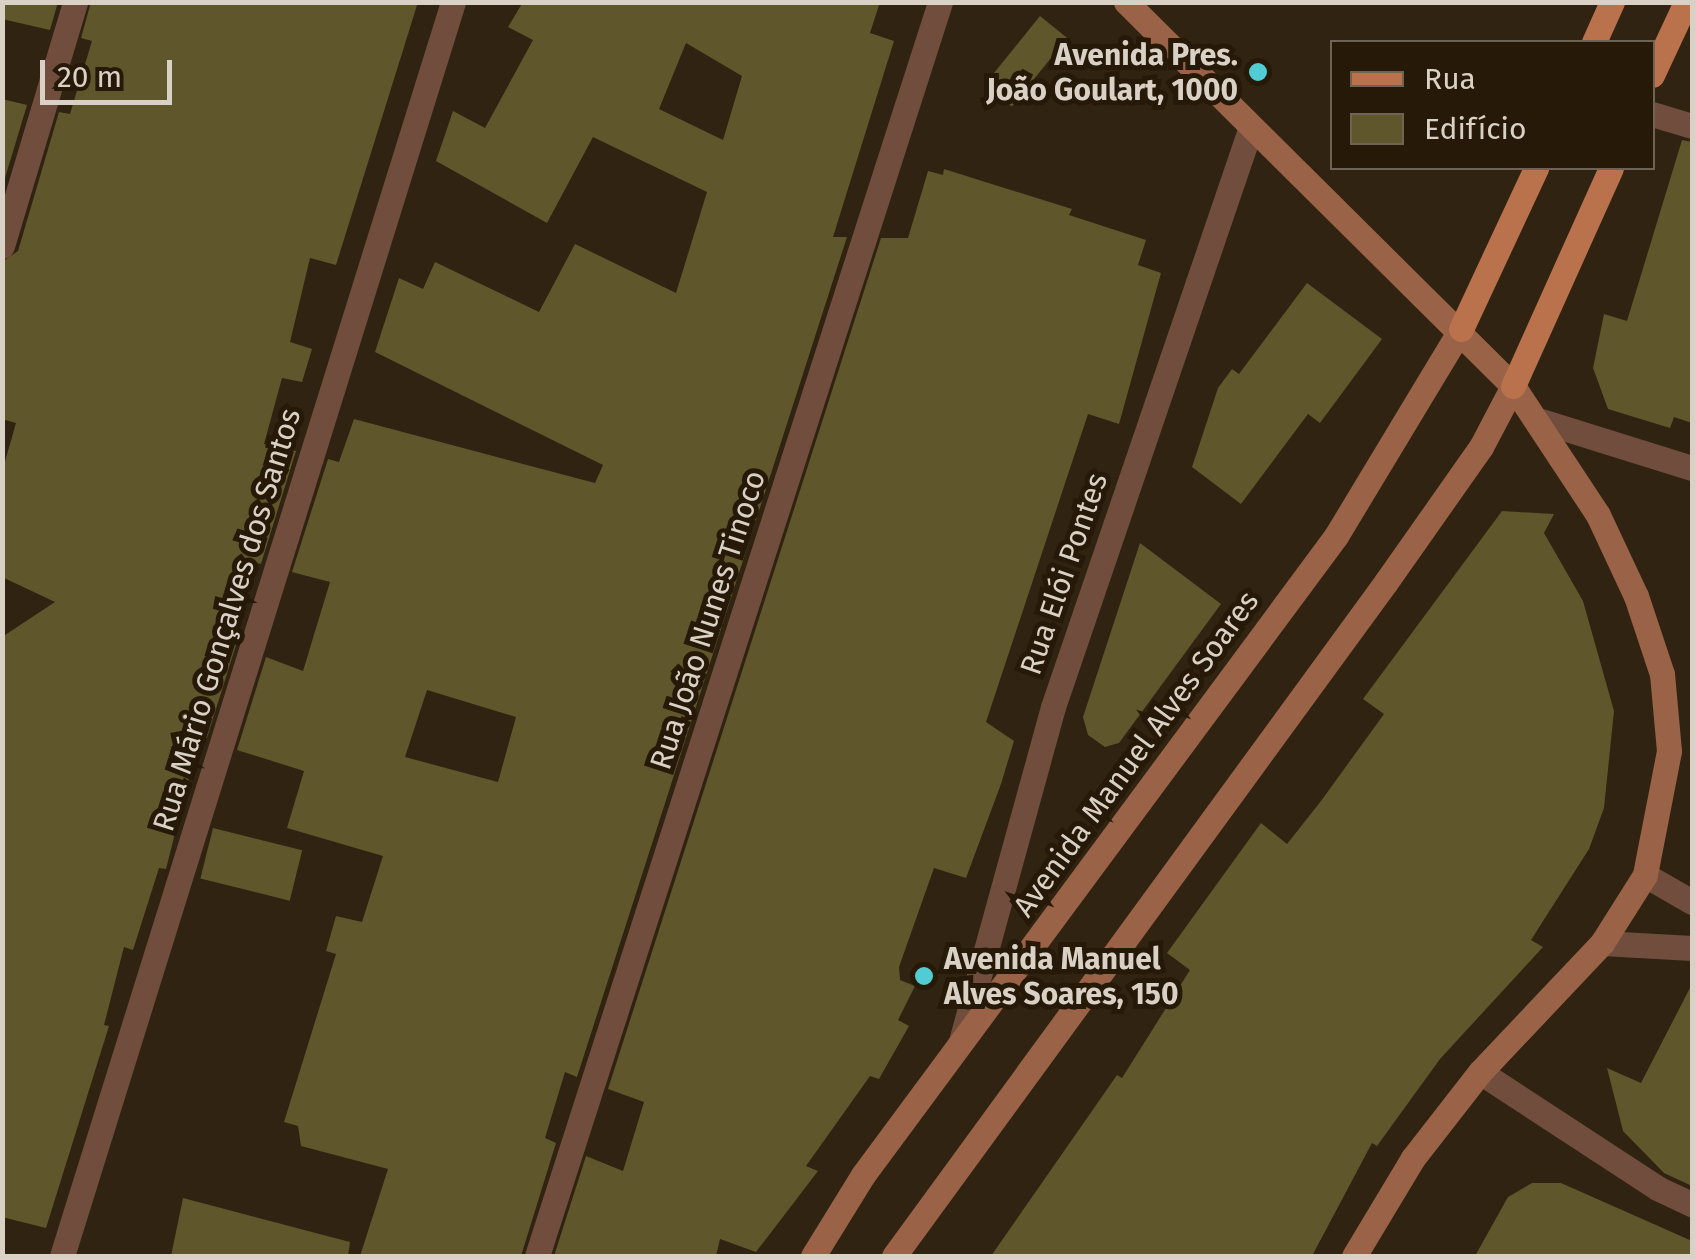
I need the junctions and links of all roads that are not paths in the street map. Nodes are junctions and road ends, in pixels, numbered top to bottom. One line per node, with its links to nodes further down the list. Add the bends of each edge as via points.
1 (75, 2): 14 (street)
2 (454, 2): 26 (street, Rua Mário Gonçalves dos Santos)
3 (940, 2): 27 (street, Rua João Nunes Tinoco)
4 (1126, 2): 10 (main road)
5 (1612, 2): 7 (main road)
6 (1686, 2): 8 (main road)
7 (1595, 40)
8 (1655, 68)
9 (1655, 115): 11 (street)
10 (1251, 126): 15 (main road); 23 (street, Rua Elói Pontes, via 1054,706)
11 (1692, 126)
12 (1535, 170): 15 (main road)
13 (1610, 170): 16 (main road)
14 (2, 246)
15 (1461, 329): 16 (main road); 23 (main road, Avenida Manuel Alves Soares, via 1336,536)
16 (1513, 386): 17 (main road); 29 (main road, via 1481,447 1386,582)
17 (1542, 421): 18 (street); 19 (main road, via 1598,515 1636,596 1662,674 1669,751)
18 (1692, 468)
19 (1645, 875): 20 (street); 21 (main road)
20 (1692, 902)
21 (1602, 943): 22 (street); 24 (main road)
22 (1692, 948)
23 (959, 1048): 28 (main road, Avenida Manuel Alves Soares, via 863,1175)
24 (1480, 1072): 25 (street); 30 (main road, via 1413,1158)
25 (1692, 1204)
26 (62, 1256)
27 (537, 1256)
28 (813, 1256)
29 (894, 1256)
30 (1354, 1256)

